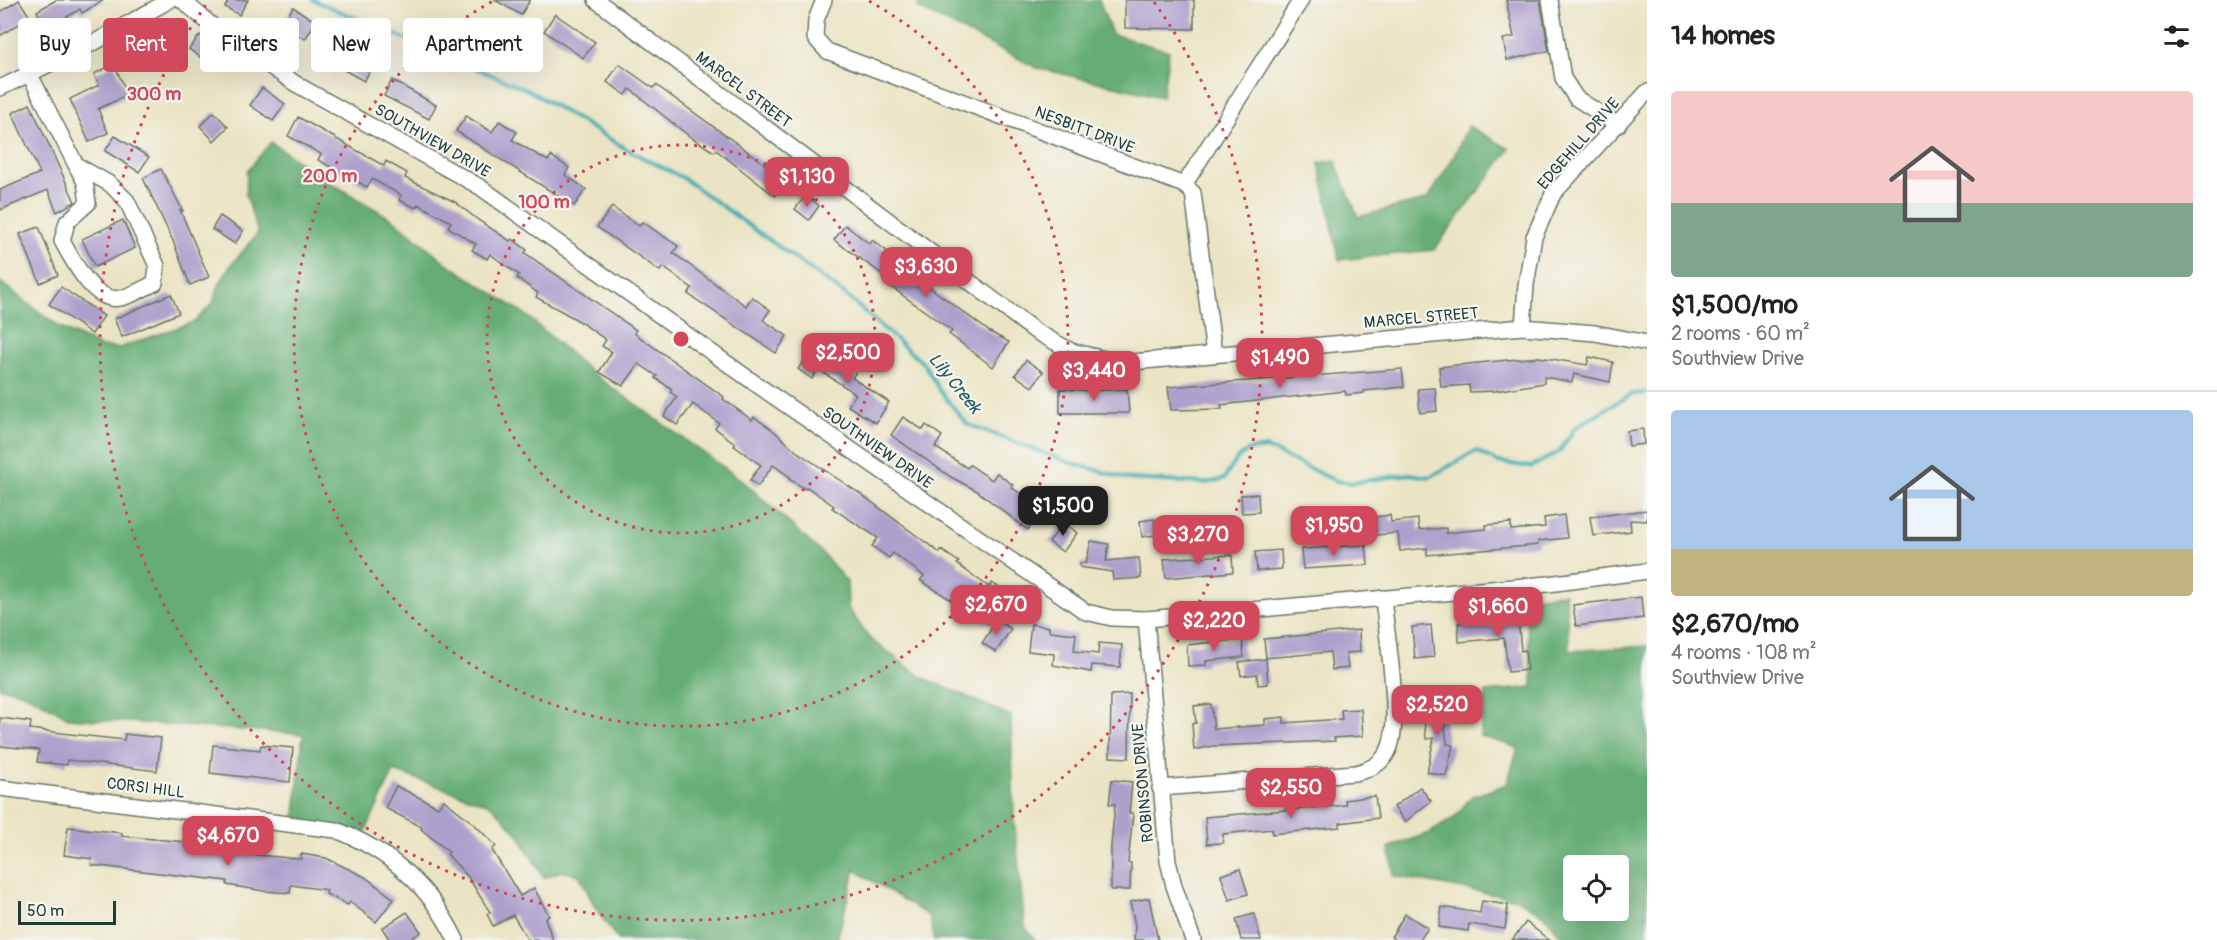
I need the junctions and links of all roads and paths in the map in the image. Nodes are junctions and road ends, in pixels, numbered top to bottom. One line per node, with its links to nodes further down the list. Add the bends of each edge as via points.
1 (170, 0): 7 (street)
2 (182, 0): 18 (street, SOUTHVIEW DRIVE, via 225,36 296,84 480,187 1076,606 1099,616)
3 (596, 0): 15 (street, MARCEL STREET, via 1054,343 1092,358 1121,363)
4 (824, 0): 12 (street, NESBITT DRIVE, via 816,20 816,38 827,51)
5 (1300, 0): 12 (street)
6 (1550, 0): 10 (street, via 1563,78 1576,98)
7 (30, 75): 8 (street); 11 (street)
8 (0, 88)
9 (1647, 92): 10 (street, EDGEHILL DRIVE)
10 (1618, 124): 13 (street, EDGEHILL DRIVE, via 1553,194 1534,237)
11 (76, 165): 11 (street, via 85,182 88,203 67,222 62,241 76,267 88,284 110,297 119,298 155,283 158,266 127,201 110,184)
12 (1184, 185): 15 (street, via 1193,193 1196,207)
13 (1523, 327): 14 (street, MARCEL STREET, via 1595,333); 15 (street, MARCEL STREET)
14 (1647, 343)
15 (1214, 354)
16 (1647, 571): 17 (street, SOUTHVIEW DRIVE)
17 (1383, 598): 18 (street, SOUTHVIEW DRIVE); 20 (street, via 1394,729 1388,752 1380,762 1355,773)
18 (1146, 619): 20 (street, ROBINSON DRIVE)
19 (0, 788): 21 (street, CORSI HILL, via 336,830 377,849 406,872 437,907)
20 (1160, 788): 22 (street, ROBINSON DRIVE, via 1170,869)
21 (456, 940)
22 (1193, 940)

